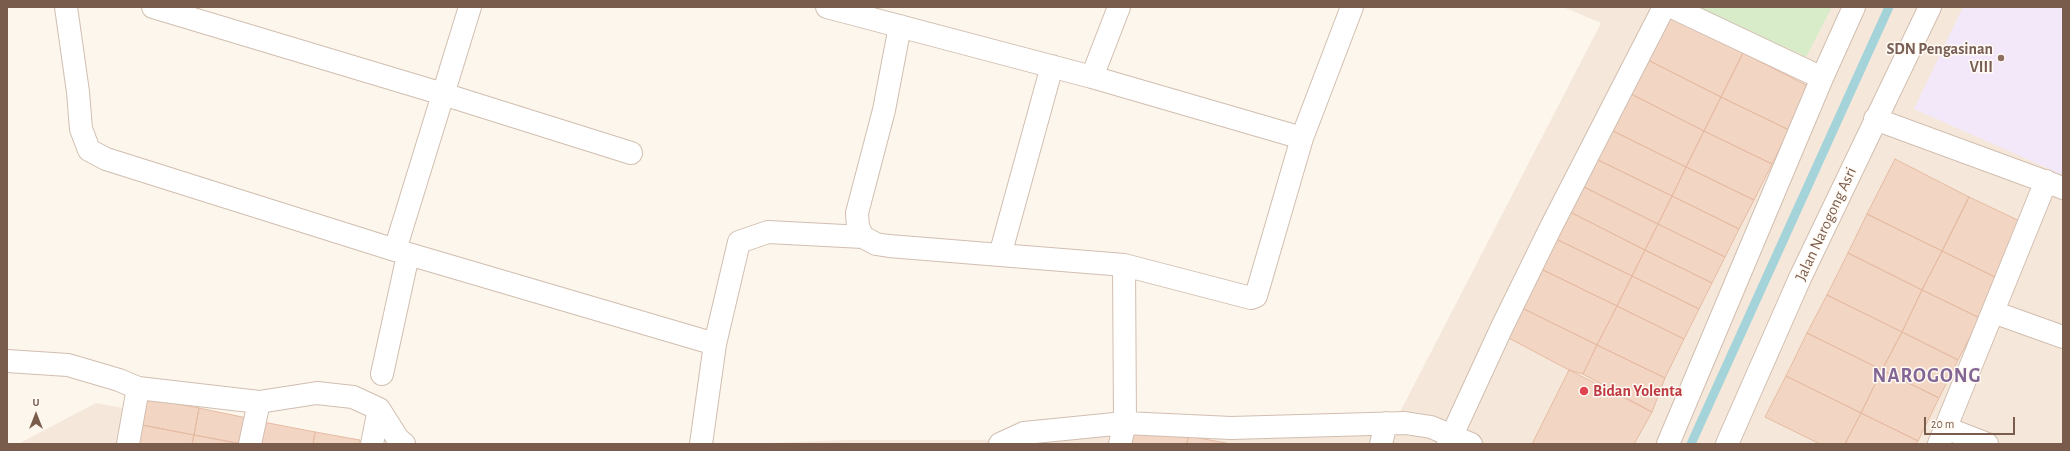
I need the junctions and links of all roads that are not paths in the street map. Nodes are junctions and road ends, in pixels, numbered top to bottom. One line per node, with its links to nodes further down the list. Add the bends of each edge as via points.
1 (66, 7): 21 (street, via 81,129 89,150 106,159)
2 (153, 7): 15 (street)
3 (470, 7): 15 (street)
4 (827, 7): 11 (street)
5 (1119, 7): 13 (street)
6 (1352, 7): 17 (street)
7 (1664, 7): 36 (street, via 1502,326)
8 (1672, 7): 14 (street)
9 (1854, 7): 14 (street)
10 (1930, 7): 16 (street, Jalan Narogong Asri)
11 (900, 26): 12 (street); 20 (street, via 884,110 857,213 858,227)
12 (1052, 66): 13 (street); 22 (street)
13 (1092, 77): 17 (street)
14 (1822, 78): 46 (street)
15 (443, 94): 18 (street); 21 (street)
16 (1875, 119): 19 (street); 37 (street, Jalan Narogong Asri, via 1800,278)
17 (1302, 138): 23 (street, via 1254,298)
18 (631, 153)
19 (2054, 184): 24 (street)
20 (863, 237): 22 (street, via 876,244 889,246); 26 (street, via 768,232 739,242)
21 (401, 252): 26 (street); 28 (street)
22 (1000, 255): 23 (street)
23 (1124, 265): 32 (street)
24 (1993, 312): 25 (street); 35 (street)
25 (2063, 337)
26 (715, 344): 42 (street)
27 (7, 362): 29 (street, via 68,365)
28 (382, 374)
29 (138, 388): 30 (street); 38 (street)
30 (260, 402): 31 (street, via 317,393 353,397); 39 (street)
31 (380, 410): 40 (street); 41 (street, via 398,439)
32 (1125, 423): 34 (street, via 1231,428); 43 (street, via 1024,433); 44 (street)
33 (1386, 423): 34 (street); 36 (street, via 1431,427); 45 (street)
34 (1251, 436)
35 (1943, 436): 47 (street)
36 (1457, 441)
37 (1733, 442)
38 (128, 444)
39 (250, 444)
40 (372, 444)
41 (404, 444)
42 (701, 444)
43 (1000, 444)
44 (1120, 444)
45 (1381, 444)
46 (1668, 444)
47 (1987, 444)

